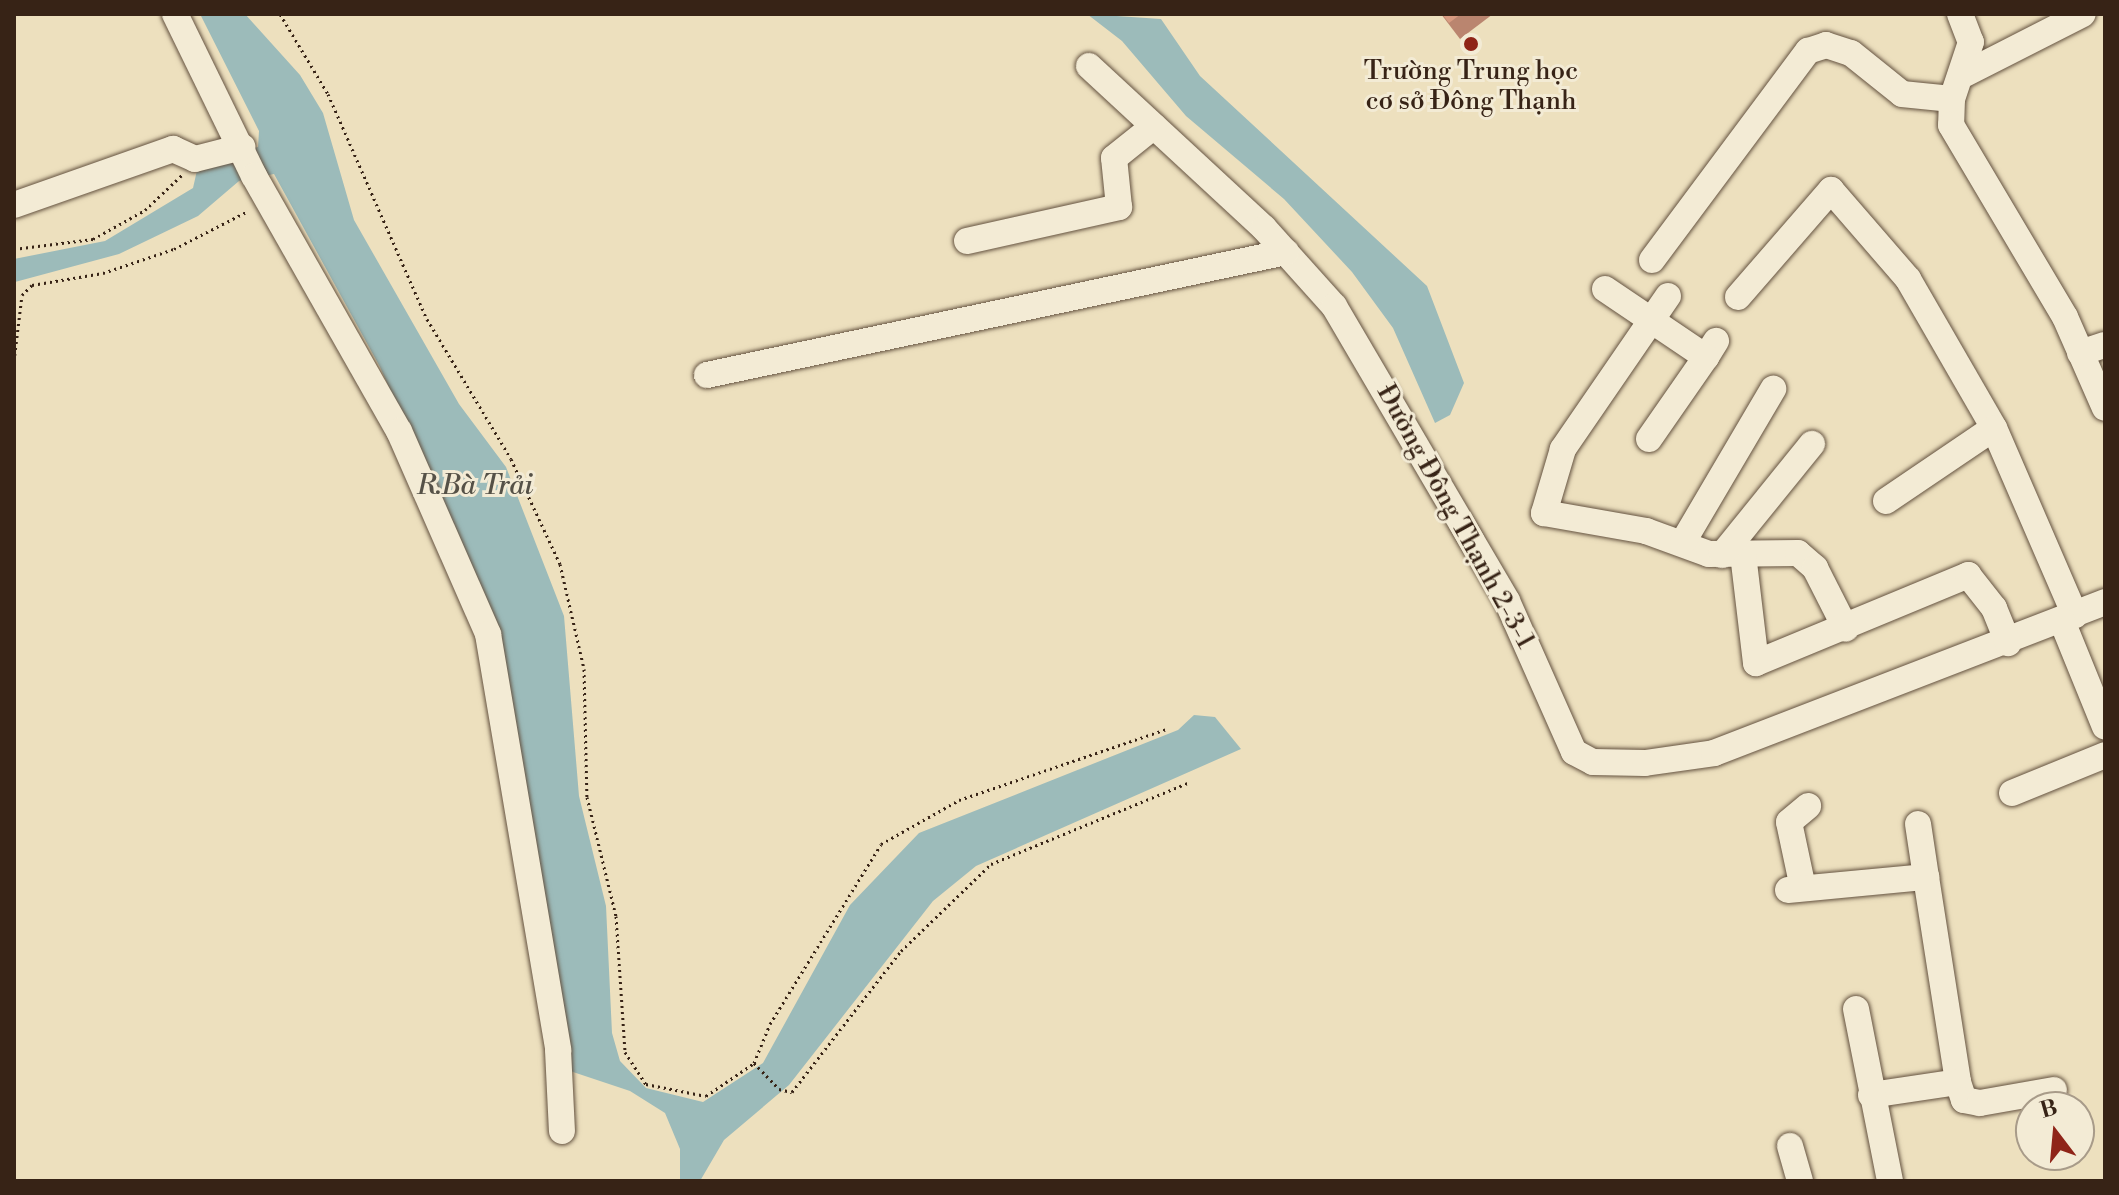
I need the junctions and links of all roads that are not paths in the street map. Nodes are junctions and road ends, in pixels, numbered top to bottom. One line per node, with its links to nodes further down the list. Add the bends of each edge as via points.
1 (175, 14): 8 (street)
2 (1960, 14): 5 (street, via 1971,42)
3 (2083, 14): 5 (street)
4 (1089, 66): 7 (street, Đường Đông Thạnh 2-3-1)
5 (1965, 74): 6 (street)
6 (1952, 99): 12 (street, via 1902,94 1851,53 1826,45 1808,51); 17 (street, via 1951,125)
7 (1154, 126): 10 (street, via 1114,158 1119,207); 11 (street, Đường Đông Thạnh 2-3-1)
8 (242, 147): 9 (street, via 195,159 173,149); 41 (street, via 399,431 488,634 561,1071)
9 (14, 205)
10 (967, 241)
11 (1286, 252): 18 (street); 30 (street, Đường Đông Thạnh 2-3-1, via 1334,306 1507,601 1574,752 1593,762 1645,763 1714,753)
12 (1652, 260)
13 (1605, 289): 16 (street)
14 (1668, 296): 16 (street)
15 (1738, 297): 21 (street, via 1831,190 1908,279)
16 (1650, 319): 22 (street, via 1711,349); 25 (street, via 1563,449 1544,513)
17 (2092, 349): 20 (street)
18 (707, 375)
19 (1773, 389): 25 (street)
20 (2105, 408)
21 (1994, 428): 24 (street); 28 (street)
22 (1649, 439)
23 (1812, 444): 26 (street)
24 (1886, 501)
25 (1683, 542): 26 (street)
26 (1732, 554): 29 (street, via 1798,553 1815,568); 29 (street, via 1756,663)
27 (2105, 602): 28 (street, Đường Đông Thạnh 2-3-1)
28 (2069, 618): 30 (street, Đường Đông Thạnh 2-3-1); 31 (street)
29 (1846, 629): 30 (street, via 1968,575 1994,608)
30 (2008, 643)
31 (2105, 727)
32 (2105, 755): 33 (street)
33 (2012, 793)
34 (1808, 806): 36 (street, via 1789,822 1796,889)
35 (1918, 824): 36 (street)
36 (1926, 877): 38 (street)
37 (1856, 1009): 40 (street)
38 (1958, 1082): 39 (street, via 1964,1100 1980,1103); 40 (street)
39 (2054, 1090)
40 (1871, 1095): 44 (street)
41 (562, 1131)
42 (1790, 1146): 43 (street)
43 (1800, 1181)
44 (1890, 1181)

